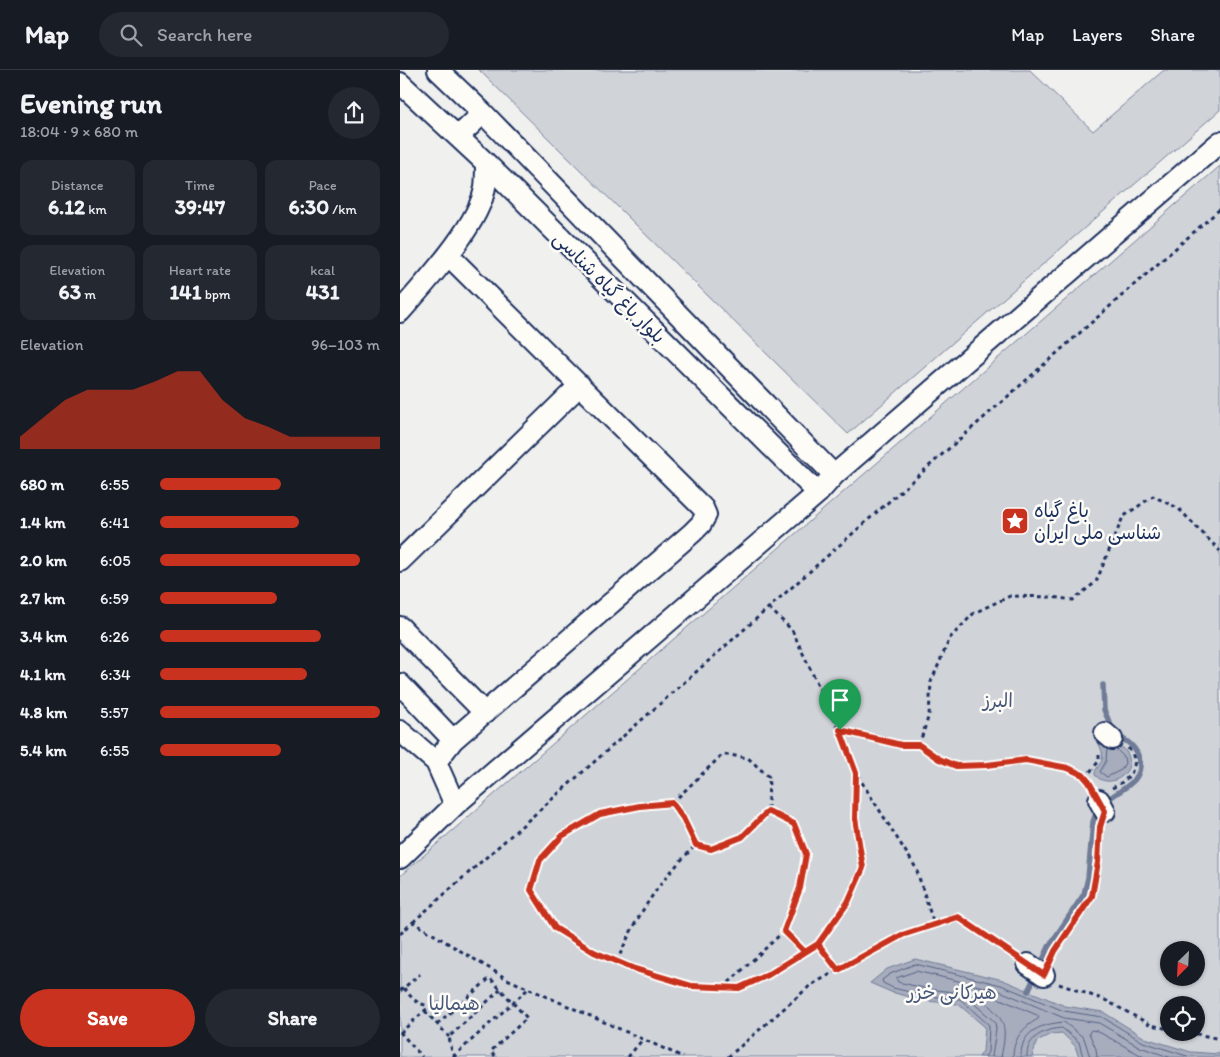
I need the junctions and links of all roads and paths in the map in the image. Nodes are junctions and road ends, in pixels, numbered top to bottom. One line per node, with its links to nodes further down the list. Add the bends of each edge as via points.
1 (438, 70): 3 (street, بلوار باغ گیاه شناسی)
2 (400, 83): 4 (street, بلوار باغ گیاه شناسی)
3 (483, 113): 4 (street); 11 (street, بلوار باغ گیاه شناسی)
4 (458, 138): 6 (street, بلوار باغ گیاه شناسی)
5 (1220, 142): 11 (street)
6 (486, 163): 8 (street, via 485,188 476,211); 12 (street, بلوار باغ گیاه شناسی)
7 (1220, 209): 15 (path)
8 (448, 255): 9 (street); 10 (street)
9 (400, 312)
10 (580, 386): 14 (street); 18 (street, via 703,508 705,520)
11 (834, 475): 12 (street)
12 (818, 493): 28 (street)
13 (1220, 551): 22 (path, via 1178,508 1153,496 1123,518 1096,582 1073,600 1010,596 974,613 950,638 931,682 929,715)
14 (400, 561)
15 (769, 608): 19 (path, via 792,630); 32 (path)
16 (400, 627): 18 (street)
17 (400, 684): 21 (street)
18 (485, 713): 21 (street)
19 (840, 730): 22 (path, via 901,745); 24 (path)
20 (400, 731): 23 (street)
21 (454, 740): 23 (street)
22 (919, 745): 25 (path, via 956,766 1026,760 1068,768)
23 (436, 762): 28 (street)
24 (856, 773): 33 (path, via 916,868); 36 (path, via 855,818 863,868 848,902)
25 (1086, 778): 26 (path); 26 (path, via 1099,761 1094,741 1096,732 1109,736 1132,752 1135,768)
26 (1100, 802): 40 (path, via 1098,862 1092,896 1052,957)
27 (672, 803): 29 (path, via 723,754 748,758 769,777); 30 (path); 38 (path, via 600,814 562,836 540,860 531,890 555,928)
28 (455, 805): 31 (street)
29 (768, 811): 30 (path, via 742,837 711,849); 34 (path, via 794,824 806,854 800,888)
30 (696, 845): 38 (path, via 671,869 653,894 629,931)
31 (400, 858)
32 (413, 922): 35 (path); 43 (path, via 508,979)
33 (934, 925): 39 (path, via 902,935); 40 (path, via 958,917)
34 (784, 931): 37 (path); 44 (path)
35 (400, 934)
36 (818, 944): 37 (path); 39 (path)
37 (805, 952): 44 (path, via 739,988)
38 (617, 962): 44 (path, via 692,986)
39 (838, 970): 63 (path, via 810,985)
40 (1036, 970): 52 (path, via 1055,982 1105,1000 1151,1025)
41 (420, 974): 42 (path)
42 (404, 988): 46 (path); 49 (path, via 413,1000)
43 (529, 988): 48 (path); 56 (path)
44 (723, 988)
45 (500, 989): 48 (path); 51 (path, via 490,978); 55 (path)
46 (400, 991)
47 (440, 1003): 49 (path)
48 (514, 1003): 59 (path); 60 (path, via 527,1018 490,1051)
49 (430, 1006): 50 (path)
50 (425, 1011): 51 (path); 53 (path)
51 (437, 1024): 55 (path)
52 (1160, 1026)
53 (400, 1032): 58 (path)
54 (1205, 1036): 57 (path)
55 (449, 1037): 59 (path)
56 (642, 1039): 61 (path); 62 (path)
57 (1220, 1039)
58 (422, 1057)
59 (455, 1057)
60 (496, 1057)
61 (628, 1057)
62 (683, 1057)
63 (728, 1057)

